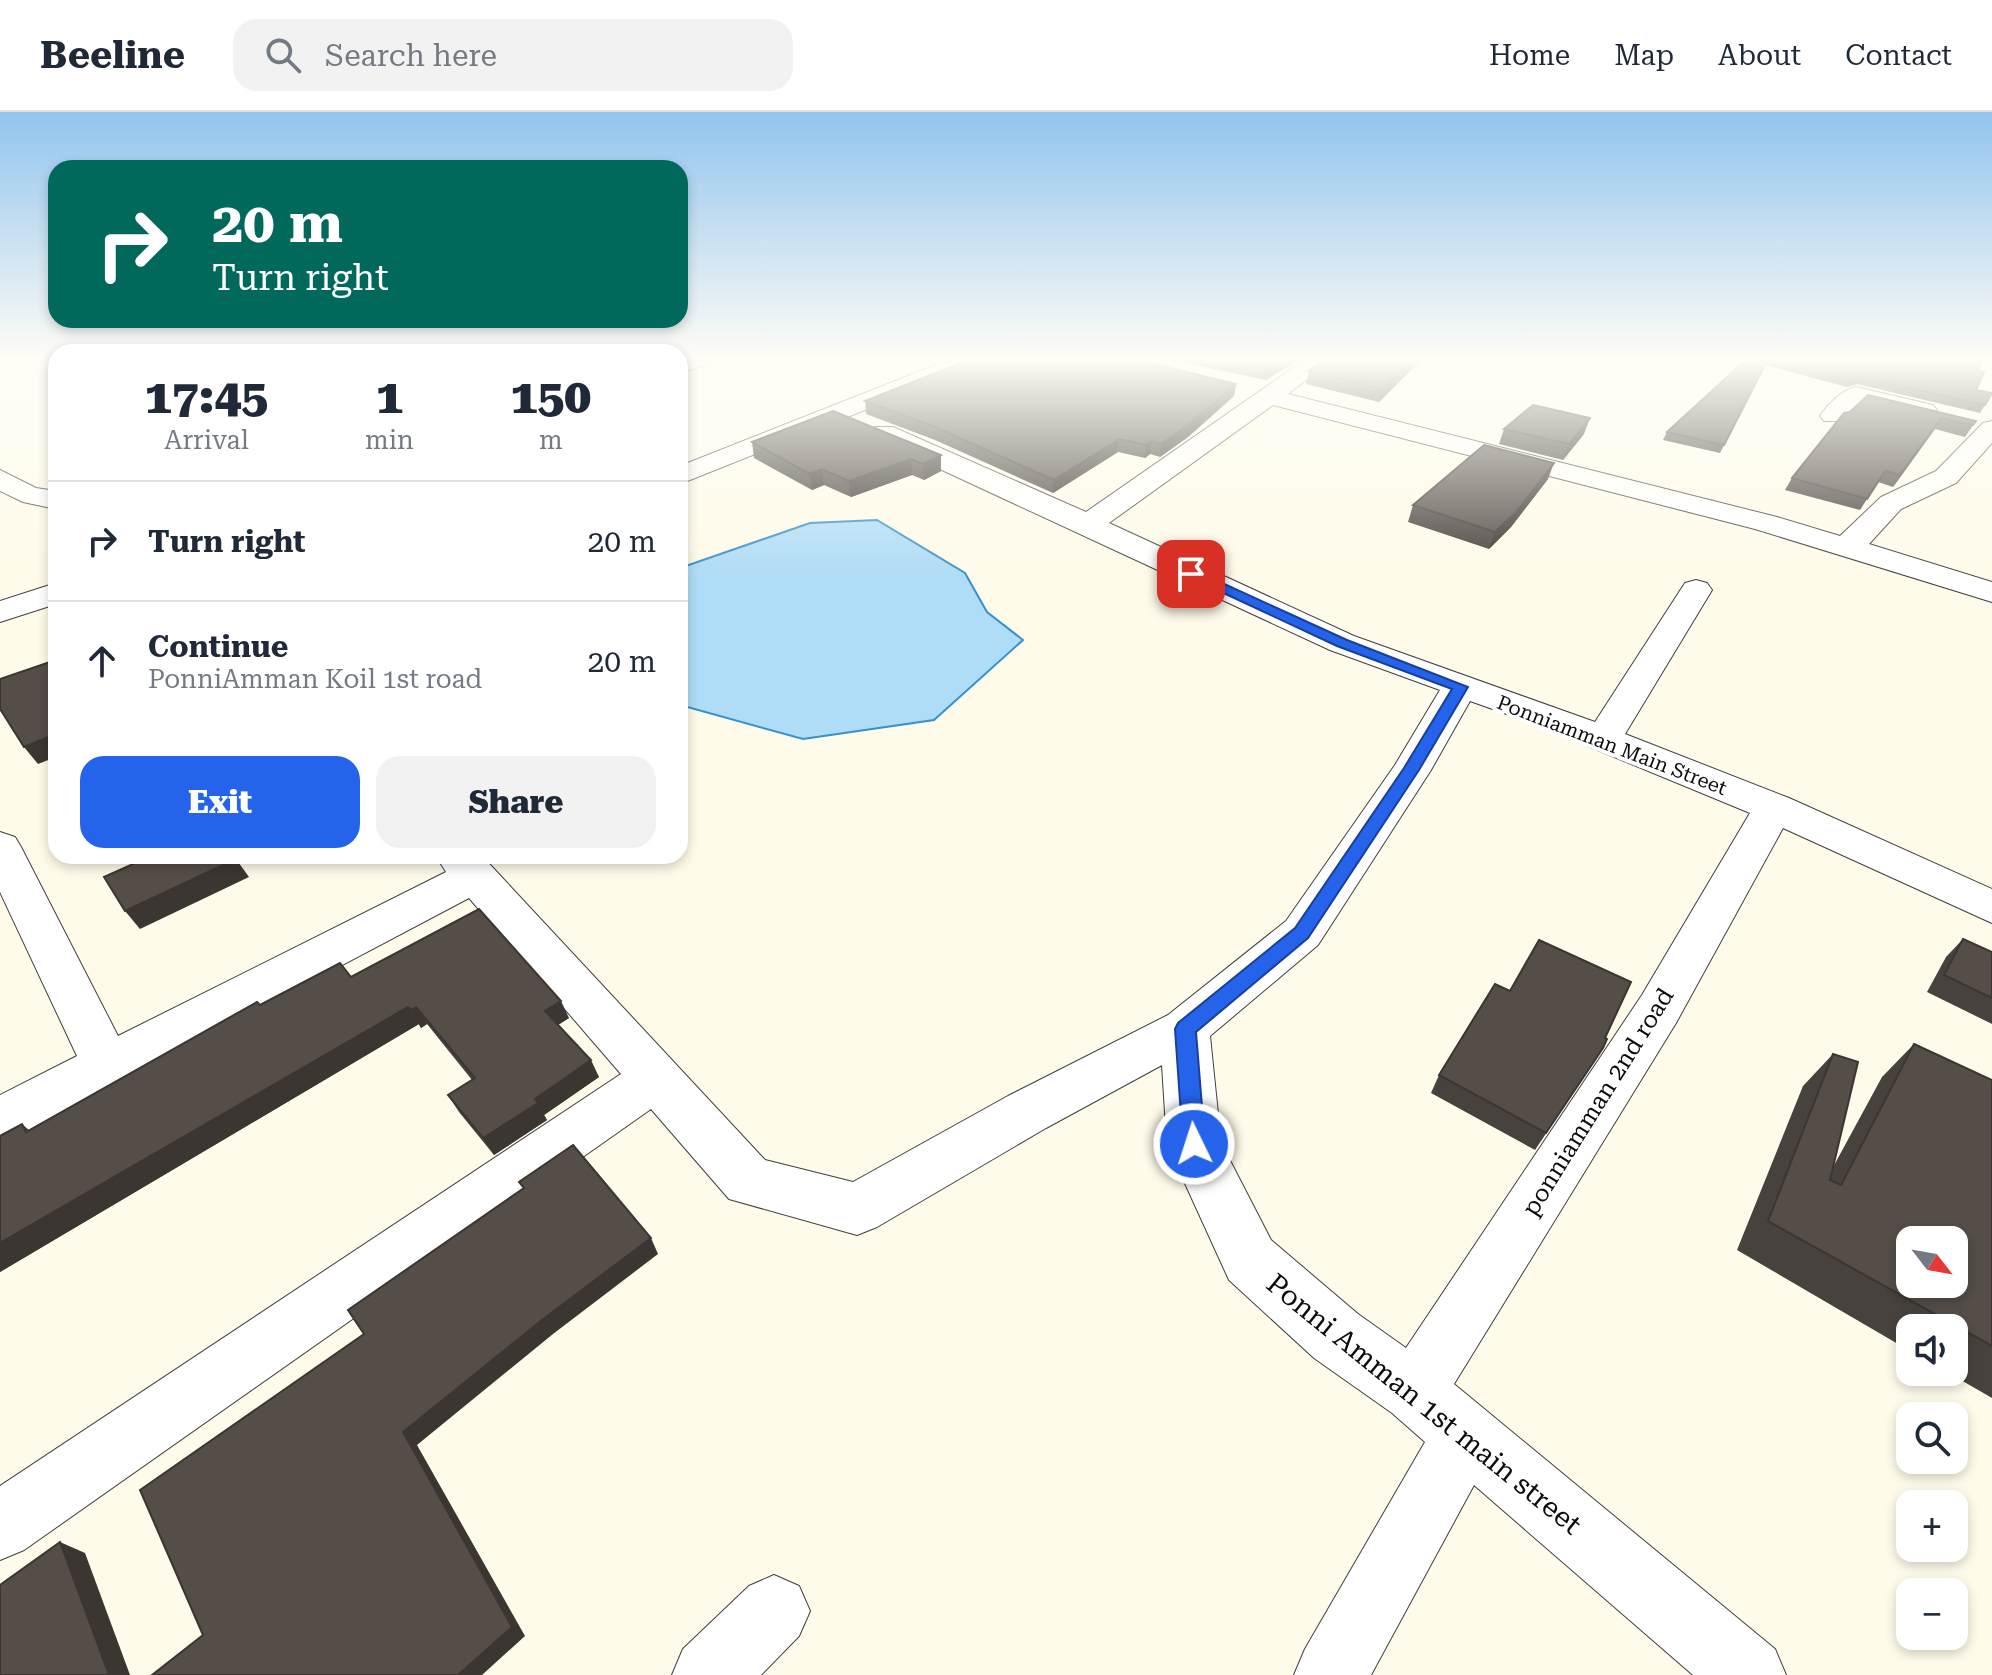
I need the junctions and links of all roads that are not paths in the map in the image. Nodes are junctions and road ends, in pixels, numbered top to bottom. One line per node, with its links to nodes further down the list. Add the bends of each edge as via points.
1 (790, 432): 6 (street)
2 (881, 432): 10 (street, Ponniamman Main Street)
3 (1220, 432): 10 (street)
4 (1418, 432): 11 (street)
5 (1988, 432): 11 (street, via 1946,477 1891,503)
6 (688, 473)
7 (0, 478): 8 (street, via 20,493)
8 (45, 499): 9 (street)
9 (0, 510)
10 (1088, 524): 16 (street, Ponniamman Main Street, via 1342,643)
11 (1842, 547): 13 (street)
12 (1696, 590): 17 (street)
13 (1992, 592)
14 (48, 596): 15 (street)
15 (0, 612)
16 (1460, 687): 17 (street, Ponniamman Main Street); 22 (street, via 1302,933)
17 (1603, 739): 18 (street, Ponniamman Main Street)
18 (1775, 808): 21 (street, Ponniamman Main Street); 26 (street, ponniamman 2nd road, via 1659,1009)
19 (0, 847): 23 (street)
20 (466, 866): 23 (street); 24 (street)
21 (1992, 907)
22 (1185, 1029): 24 (street, via 857,1209 748,1181); 26 (street, Ponni Amman 1st main street, via 1194,1144 1250,1260 1336,1336)
23 (107, 1065): 25 (street)
24 (657, 1077): 28 (street)
25 (0, 1120)
26 (1414, 1391): 27 (street, Ponni Amman 1st main street)
27 (1465, 1435): 31 (street); 32 (street, Ponni Amman 1st main street)
28 (0, 1526)
29 (774, 1611): 30 (street)
30 (709, 1675)
31 (1331, 1675)
32 (1749, 1675)

